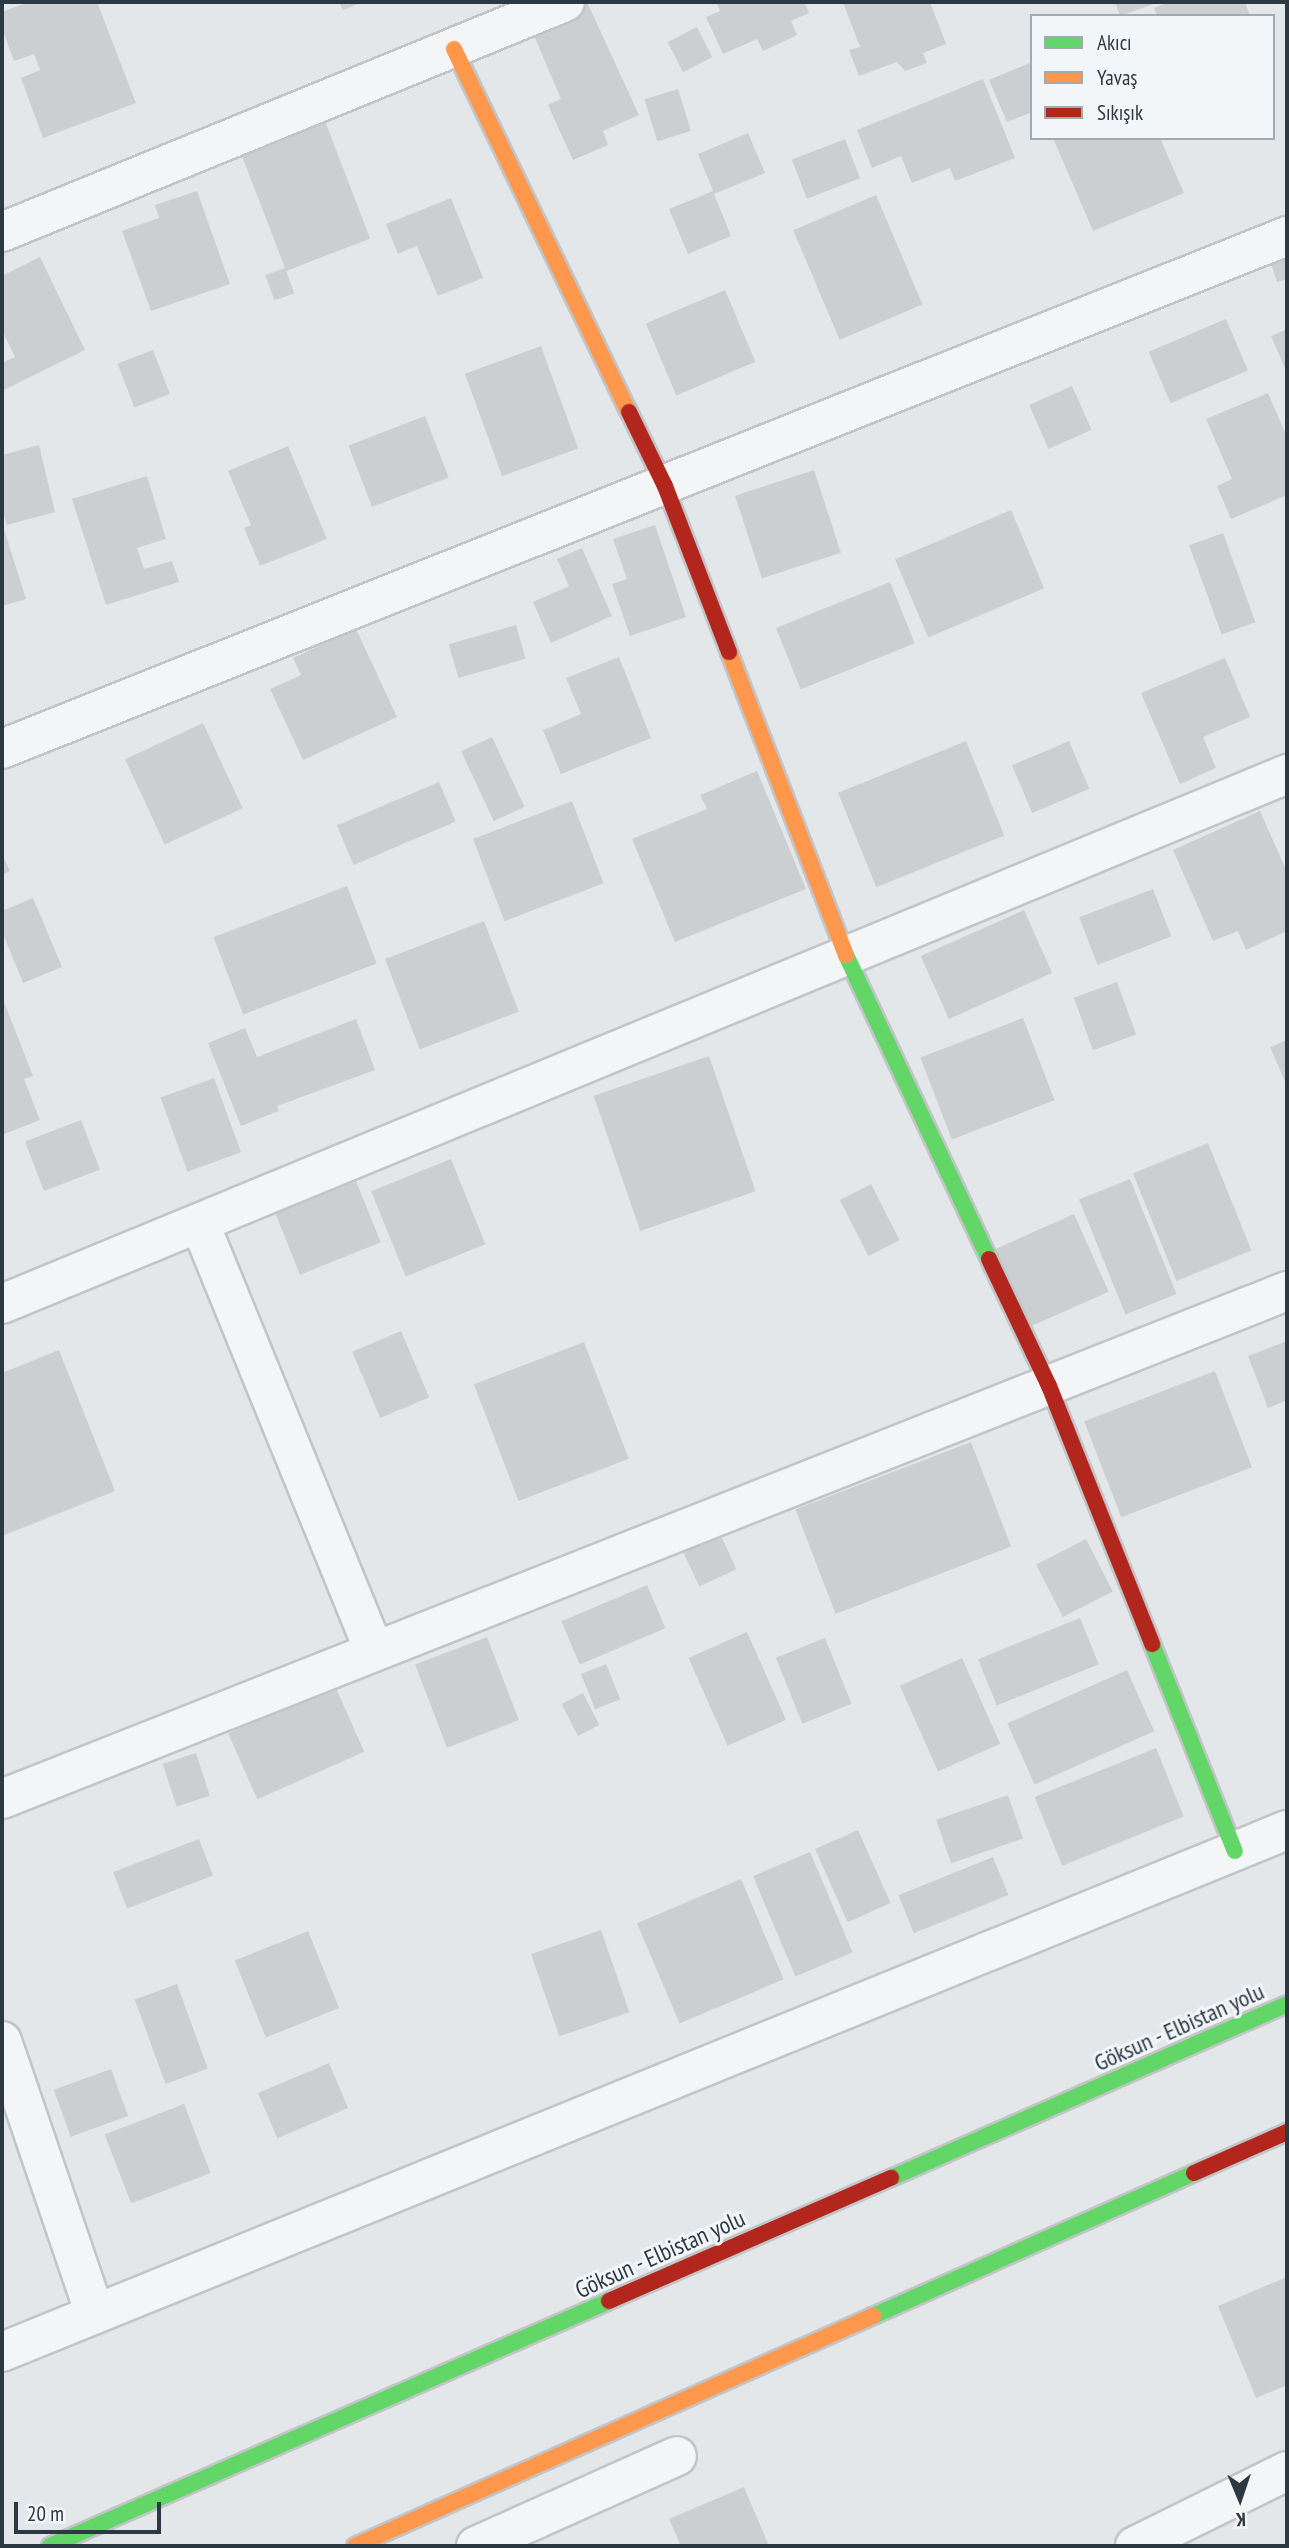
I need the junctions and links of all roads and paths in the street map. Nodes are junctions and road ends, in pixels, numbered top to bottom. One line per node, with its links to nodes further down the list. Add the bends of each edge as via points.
1 (565, 2): 2 (street)
2 (454, 49): 3 (street); 5 (main road)
3 (2, 232)
4 (1287, 236): 5 (street)
5 (665, 486): 6 (street); 8 (main road)
6 (2, 749)
7 (1287, 775): 8 (street)
8 (846, 955): 9 (street); 12 (main road)
9 (200, 1224): 11 (street); 13 (street)
10 (1287, 1291): 12 (street)
11 (2, 1304)
12 (1049, 1386): 13 (street); 16 (main road)
13 (374, 1650): 14 (street)
14 (2, 1799)
15 (1287, 1830): 16 (street)
16 (1234, 1851): 20 (street)
17 (1287, 2004): 24 (main road, Göksun - Elbistan yolu)
18 (2, 2040): 20 (street)
19 (1287, 2132): 25 (main road)
20 (95, 2314): 21 (street)
21 (2, 2352)
22 (677, 2456): 26 (street)
23 (1287, 2471): 27 (street)
24 (50, 2546)
25 (355, 2546)
26 (476, 2546)
27 (1135, 2546)

